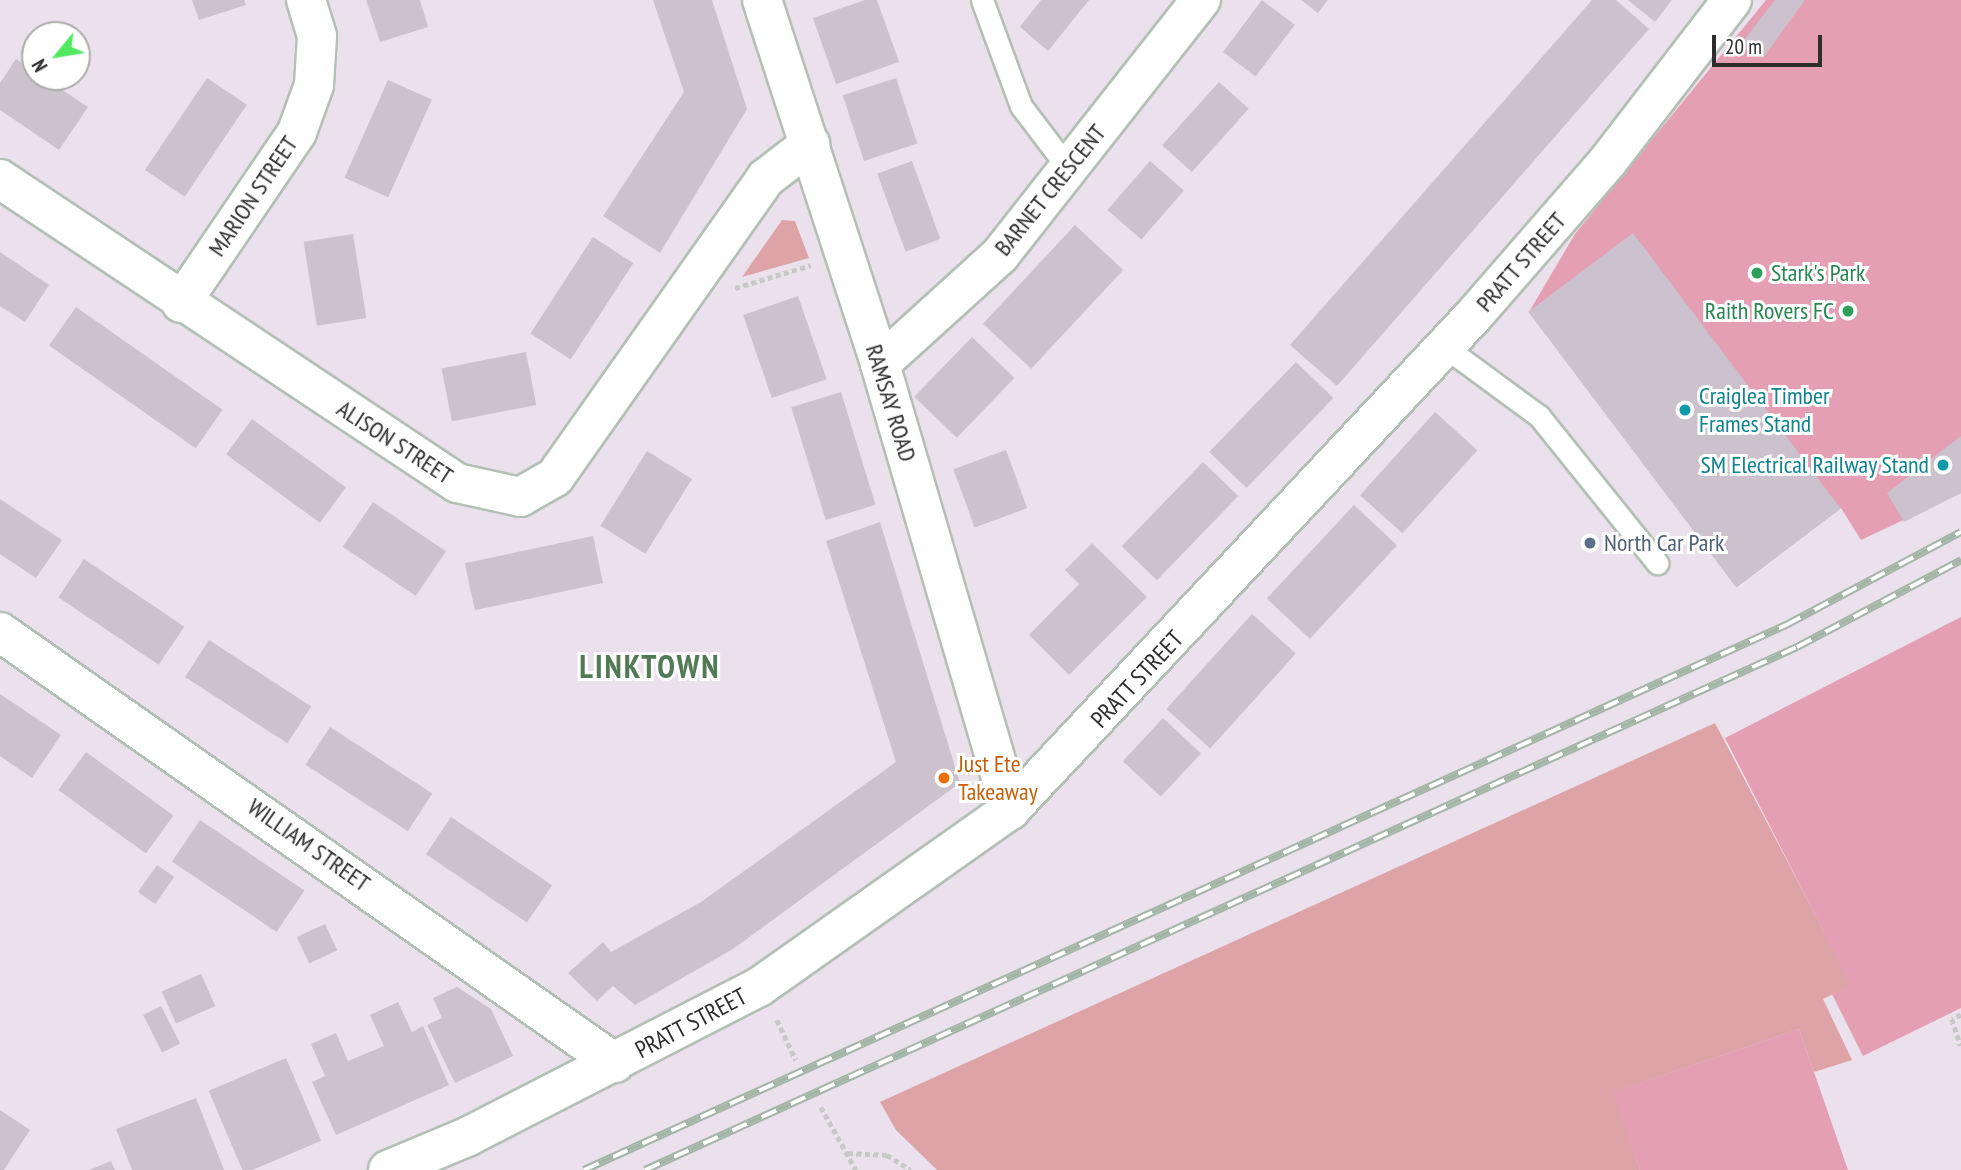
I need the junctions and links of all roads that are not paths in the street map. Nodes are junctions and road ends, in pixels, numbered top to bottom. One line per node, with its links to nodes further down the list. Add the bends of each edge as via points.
1 (306, 0): 9 (street, MARION STREET, via 317,36 314,85 297,132)
2 (762, 0): 6 (street, RAMSAY ROAD)
3 (982, 0): 7 (lane, via 1021,106)
4 (1201, 0): 7 (street, BARNET CRESCENT)
5 (1732, 0): 10 (street, PRATT STREET, via 1608,161)
6 (810, 145): 9 (street, ALISON STREET, via 766,178 555,477 520,497 457,483); 11 (street, RAMSAY ROAD)
7 (1068, 168): 11 (street, BARNET CRESCENT, via 1000,255)
8 (0, 179): 9 (street, ALISON STREET)
9 (181, 303)
10 (1445, 347): 12 (lane, via 1539,416); 14 (street, PRATT STREET)
11 (880, 364): 14 (street, RAMSAY ROAD)
12 (1657, 563)
13 (0, 632): 15 (street, WILLIAM STREET)
14 (1010, 810): 15 (street, PRATT STREET, via 802,960)
15 (615, 1063): 16 (street, PRATT STREET)
16 (388, 1170)

